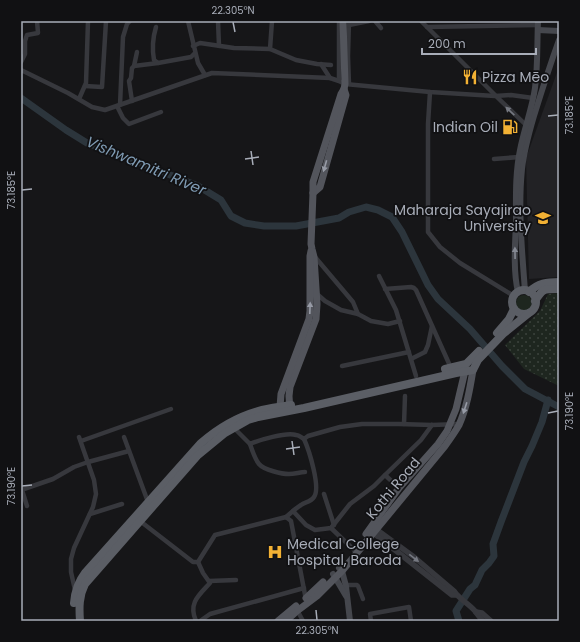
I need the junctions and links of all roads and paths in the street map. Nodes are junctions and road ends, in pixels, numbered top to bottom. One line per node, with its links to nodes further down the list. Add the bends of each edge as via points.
1 (37, 21): 24 (street, via 38,33 27,35 25,54)
2 (88, 21): 33 (street)
3 (106, 21): 33 (street, via 102,87)
4 (130, 21): 39 (street, via 123,37)
5 (188, 21): 19 (street)
6 (218, 21): 20 (street)
7 (272, 21): 21 (street)
8 (339, 21): 32 (street)
9 (369, 21): 12 (street)
10 (375, 21): 16 (street)
11 (421, 21): 15 (street)
12 (347, 22): 32 (main road); 32 (street, via 348,56)
13 (538, 25): 15 (street); 17 (main road); 36 (main road, via 538,59)
14 (156, 27): 25 (street, via 153,55)
15 (427, 27): 35 (street)
16 (381, 28)
17 (559, 31)
18 (559, 40): 49 (main road, via 544,82 522,170)
19 (193, 46): 20 (street, via 200,43); 23 (street)
20 (219, 46): 21 (street)
21 (270, 49): 26 (street, via 296,60)
22 (137, 52): 28 (street)
23 (195, 53): 25 (street, via 191,57); 30 (street)
24 (21, 62)
25 (158, 63): 28 (street)
26 (321, 64): 27 (street); 31 (street)
27 (331, 65)
28 (134, 66): 38 (street, via 129,81)
29 (21, 70): 37 (street)
30 (205, 75): 31 (street, via 212,73); 38 (street)
31 (330, 78): 32 (street)
32 (344, 85): 34 (street); 44 (main road, via 346,95 320,187 313,196)
33 (85, 86): 37 (street)
34 (430, 92): 35 (street); 49 (street, via 428,232 440,247 460,262)
35 (495, 96): 36 (street); 41 (street, one-way to 35)
36 (533, 98): 41 (main road)
37 (79, 99): 39 (street, via 92,107 105,110)
38 (132, 101): 39 (street)
39 (118, 106): 40 (street, via 129,124)
40 (161, 112)
41 (526, 125): 42 (main road)
42 (519, 157): 43 (street); 49 (main road, one-way to 42, via 516,282 515,237 516,171)
43 (494, 159)
44 (312, 249): 50 (main road); 54 (street, via 353,302); 65 (main road, one-way to 44, via 281,394 309,319)
45 (379, 276): 47 (street)
46 (559, 282): 49 (highway, via 539,285)
47 (386, 289): 55 (street); 56 (street, via 414,288)
48 (559, 289): 51 (highway, via 545,289)
49 (521, 293): 51 (highway, via 532,294); 52 (highway, via 512,303)
50 (316, 294): 54 (street, via 341,310); 65 (main road, via 316,319 290,387)
51 (535, 301): 53 (highway, via 534,308)
52 (514, 309): 53 (highway, via 522,314); 57 (highway)
53 (529, 313): 57 (highway)
54 (358, 314): 55 (street, via 371,321 388,324)
55 (400, 321): 58 (street)
56 (432, 326): 59 (street, via 425,352); 62 (street)
57 (501, 332): 60 (highway)
58 (409, 352): 59 (street); 61 (street)
59 (411, 359): 63 (street)
60 (472, 364): 62 (highway); 65 (highway); 68 (main road, Kothi Road); 69 (main road, Kothi Road, one-way to 69, via 466,404)
61 (342, 366)
62 (451, 368): 63 (highway)
63 (416, 376): 65 (highway)
64 (405, 396): 67 (street)
65 (286, 408): 71 (highway, via 248,420); 82 (highway, via 257,411 246,415 207,438)
66 (171, 409): 76 (street, via 80,439)
67 (404, 424): 70 (street); 73 (street, via 340,427)
68 (451, 424): 69 (street); 70 (street); 79 (main road, Kothi Road, via 438,444)
69 (459, 424): 90 (main road, Kothi Road, via 445,446)
70 (432, 425): 78 (street)
71 (234, 428): 74 (street); 88 (highway, via 205,448)
72 (124, 437): 75 (street)
73 (304, 439): 74 (street, via 295,434); 85 (street, via 312,459 317,484 316,496)
74 (250, 444): 77 (street, via 264,468 290,474)
75 (129, 451): 76 (street); 82 (street)
76 (88, 462): 80 (street); 86 (street, via 96,494)
77 (306, 472)
78 (384, 475): 79 (street); 89 (street, via 350,504)
79 (400, 488): 90 (main road, Kothi Road)
80 (22, 490): 84 (street)
81 (324, 494): 89 (street)
82 (148, 502): 99 (highway, via 80,579 76,589)
83 (122, 504): 86 (street)
84 (27, 506)
85 (293, 511): 87 (street); 89 (street, via 306,525 315,530)
86 (90, 514): 99 (street, via 74,548 72,559 71,572)
87 (286, 517): 92 (street, via 215,535); 98 (street, via 291,521)
88 (140, 520): 92 (street, via 193,562); 99 (highway)
89 (332, 526): 91 (street)
90 (373, 529): 91 (main road, Kothi Road); 93 (main road, Kothi Road, via 357,553); 104 (street, via 414,557)
91 (354, 550): 93 (main road, Kothi Road)
92 (198, 562): 96 (street)
93 (341, 569): 94 (main road, Kothi Road); 97 (main road)
94 (334, 576): 100 (main road); 102 (main road, Kothi Road, via 317,596)
95 (236, 580): 96 (street)
96 (209, 581): 107 (street, via 194,602 193,614)
97 (346, 585): 100 (main road); 101 (street, via 357,585)
98 (304, 588): 102 (street); 108 (street, via 210,614)
99 (78, 596): 105 (highway, via 74,606); 106 (highway)
100 (347, 597): 112 (main road)
101 (363, 599)
102 (306, 601): 103 (main road, Kothi Road)
103 (296, 609): 109 (main road, Kothi Road); 110 (main road, Kothi Road); 111 (street)
104 (476, 612): 115 (street); 116 (street, via 482,613)
105 (75, 621)
106 (80, 621)
107 (196, 621)
108 (200, 621)
109 (278, 621)
110 (286, 621)
111 (303, 621)
112 (350, 621)
113 (371, 621): 114 (street, via 370,614 409,607)
114 (411, 621)
115 (483, 621)
116 (491, 621)

